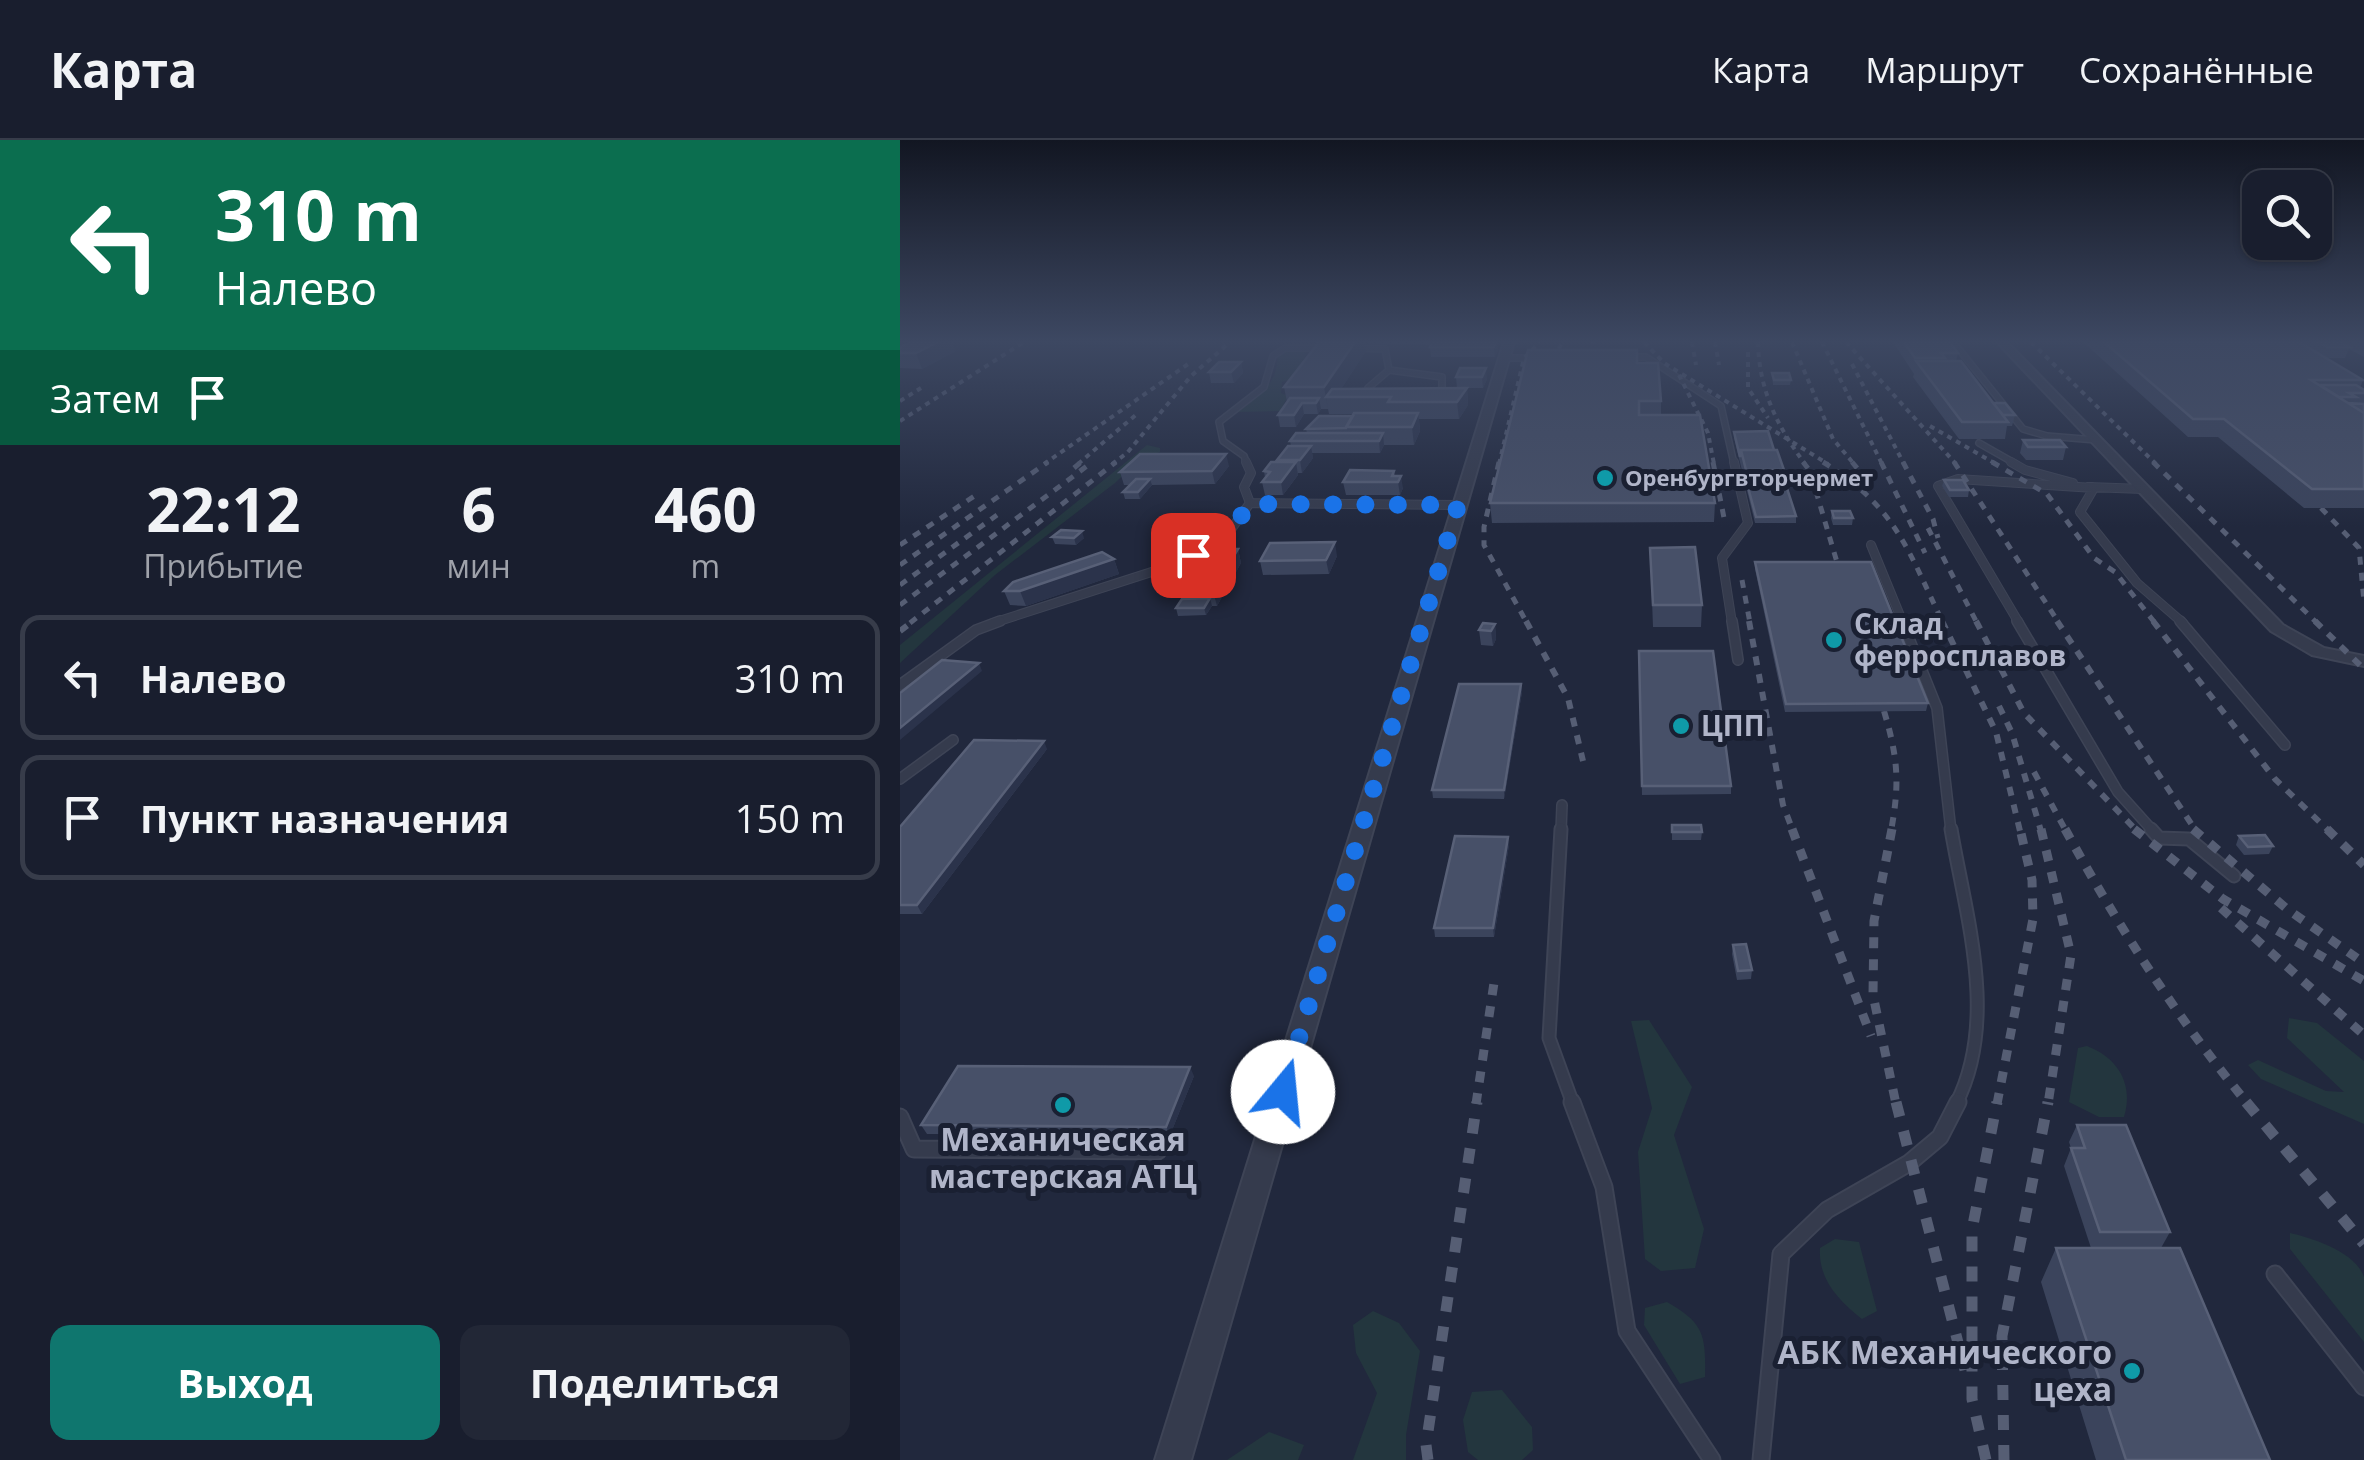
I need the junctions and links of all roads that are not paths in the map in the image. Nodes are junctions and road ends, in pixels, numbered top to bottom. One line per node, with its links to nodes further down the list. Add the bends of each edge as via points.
1 (1243, 404): 10 (lane, via 1219,422 1223,441 1244,456)
2 (1489, 404): 11 (street)
3 (1717, 404): 13 (lane, via 1748,523 1722,558)
4 (2003, 404): 6 (lane, via 2023,428)
5 (2061, 404): 6 (street)
6 (2096, 440): 9 (street)
7 (1979, 443): 8 (lane, via 2026,470)
8 (2094, 488): 9 (lane); 17 (lane, via 2080,512); 20 (lane, via 1958,480 1938,486 2118,792 2159,838 2189,839)
9 (2143, 488): 14 (street, via 2276,628 2302,646)
10 (1250, 504): 11 (lane); 15 (lane, via 1222,542 976,630)
11 (1458, 505): 25 (street)
12 (1870, 546): 27 (lane, via 1937,708 1978,986 1972,1073 1940,1138 1827,1210 1781,1254)
13 (1738, 660)
14 (2364, 661)
15 (900, 685)
16 (953, 740): 18 (lane)
17 (2285, 745)
18 (900, 779)
19 (1562, 806): 26 (lane, via 1549,1038 1604,1187 1627,1331)
20 (2234, 876)
21 (900, 1117): 22 (lane, via 914,1149)
22 (1158, 1151)
23 (2274, 1274): 24 (lane)
24 (2364, 1387)
25 (1173, 1460)
26 (1712, 1460)
27 (1761, 1460)

